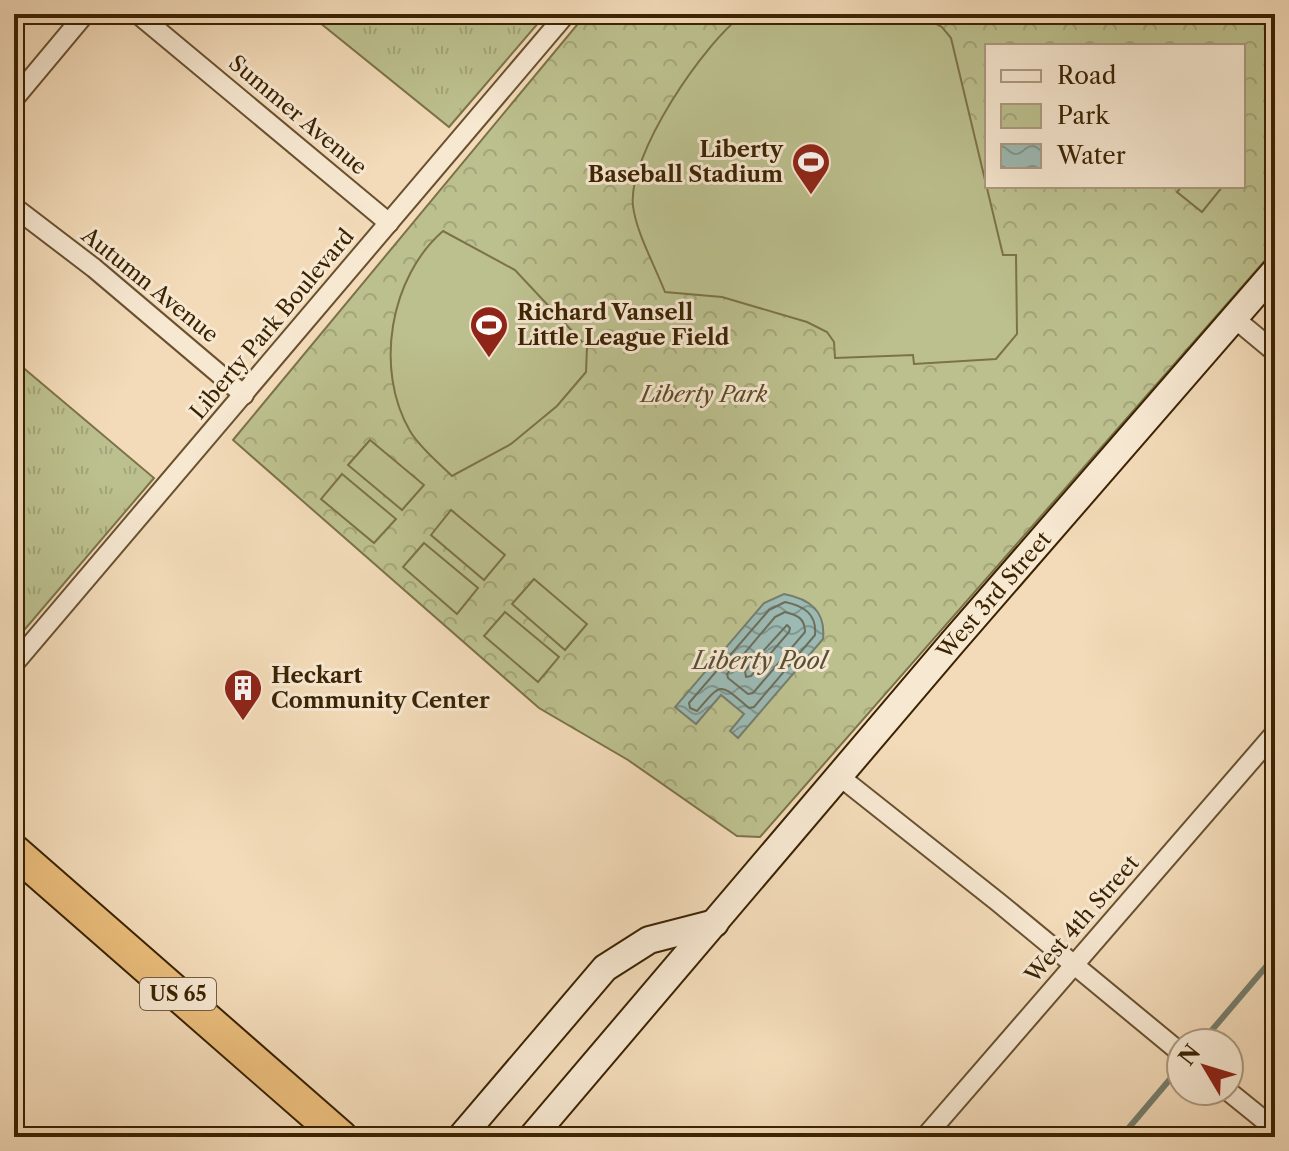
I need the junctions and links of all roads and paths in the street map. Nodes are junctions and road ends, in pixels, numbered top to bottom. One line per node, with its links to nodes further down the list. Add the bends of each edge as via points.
1 (85, 14): 4 (street)
2 (138, 14): 6 (street, Summer Avenue)
3 (566, 14): 6 (street, Liberty Park Boulevard)
4 (14, 99)
5 (19, 211): 10 (street, Autumn Avenue)
6 (389, 223): 10 (street, Liberty Park Boulevard)
7 (1275, 271): 8 (street, West 3rd Street)
8 (1234, 318): 9 (street); 13 (street, West 3rd Street)
9 (1275, 352)
10 (244, 395): 11 (street, Liberty Park Boulevard)
11 (14, 664)
12 (1275, 733): 16 (street, West 4th Street)
13 (839, 776): 15 (street, West 3rd Street); 16 (street)
14 (14, 851): 20 (highway, US 65)
15 (715, 923): 21 (street, via 649,940 605,968); 22 (street, West 3rd Street)
16 (1074, 965): 17 (street); 23 (street, West 4th Street)
17 (1165, 1040)
18 (1245, 1105): 19 (street)
19 (1275, 1129)
20 (341, 1137)
21 (461, 1137)
22 (532, 1137)
23 (925, 1137)

